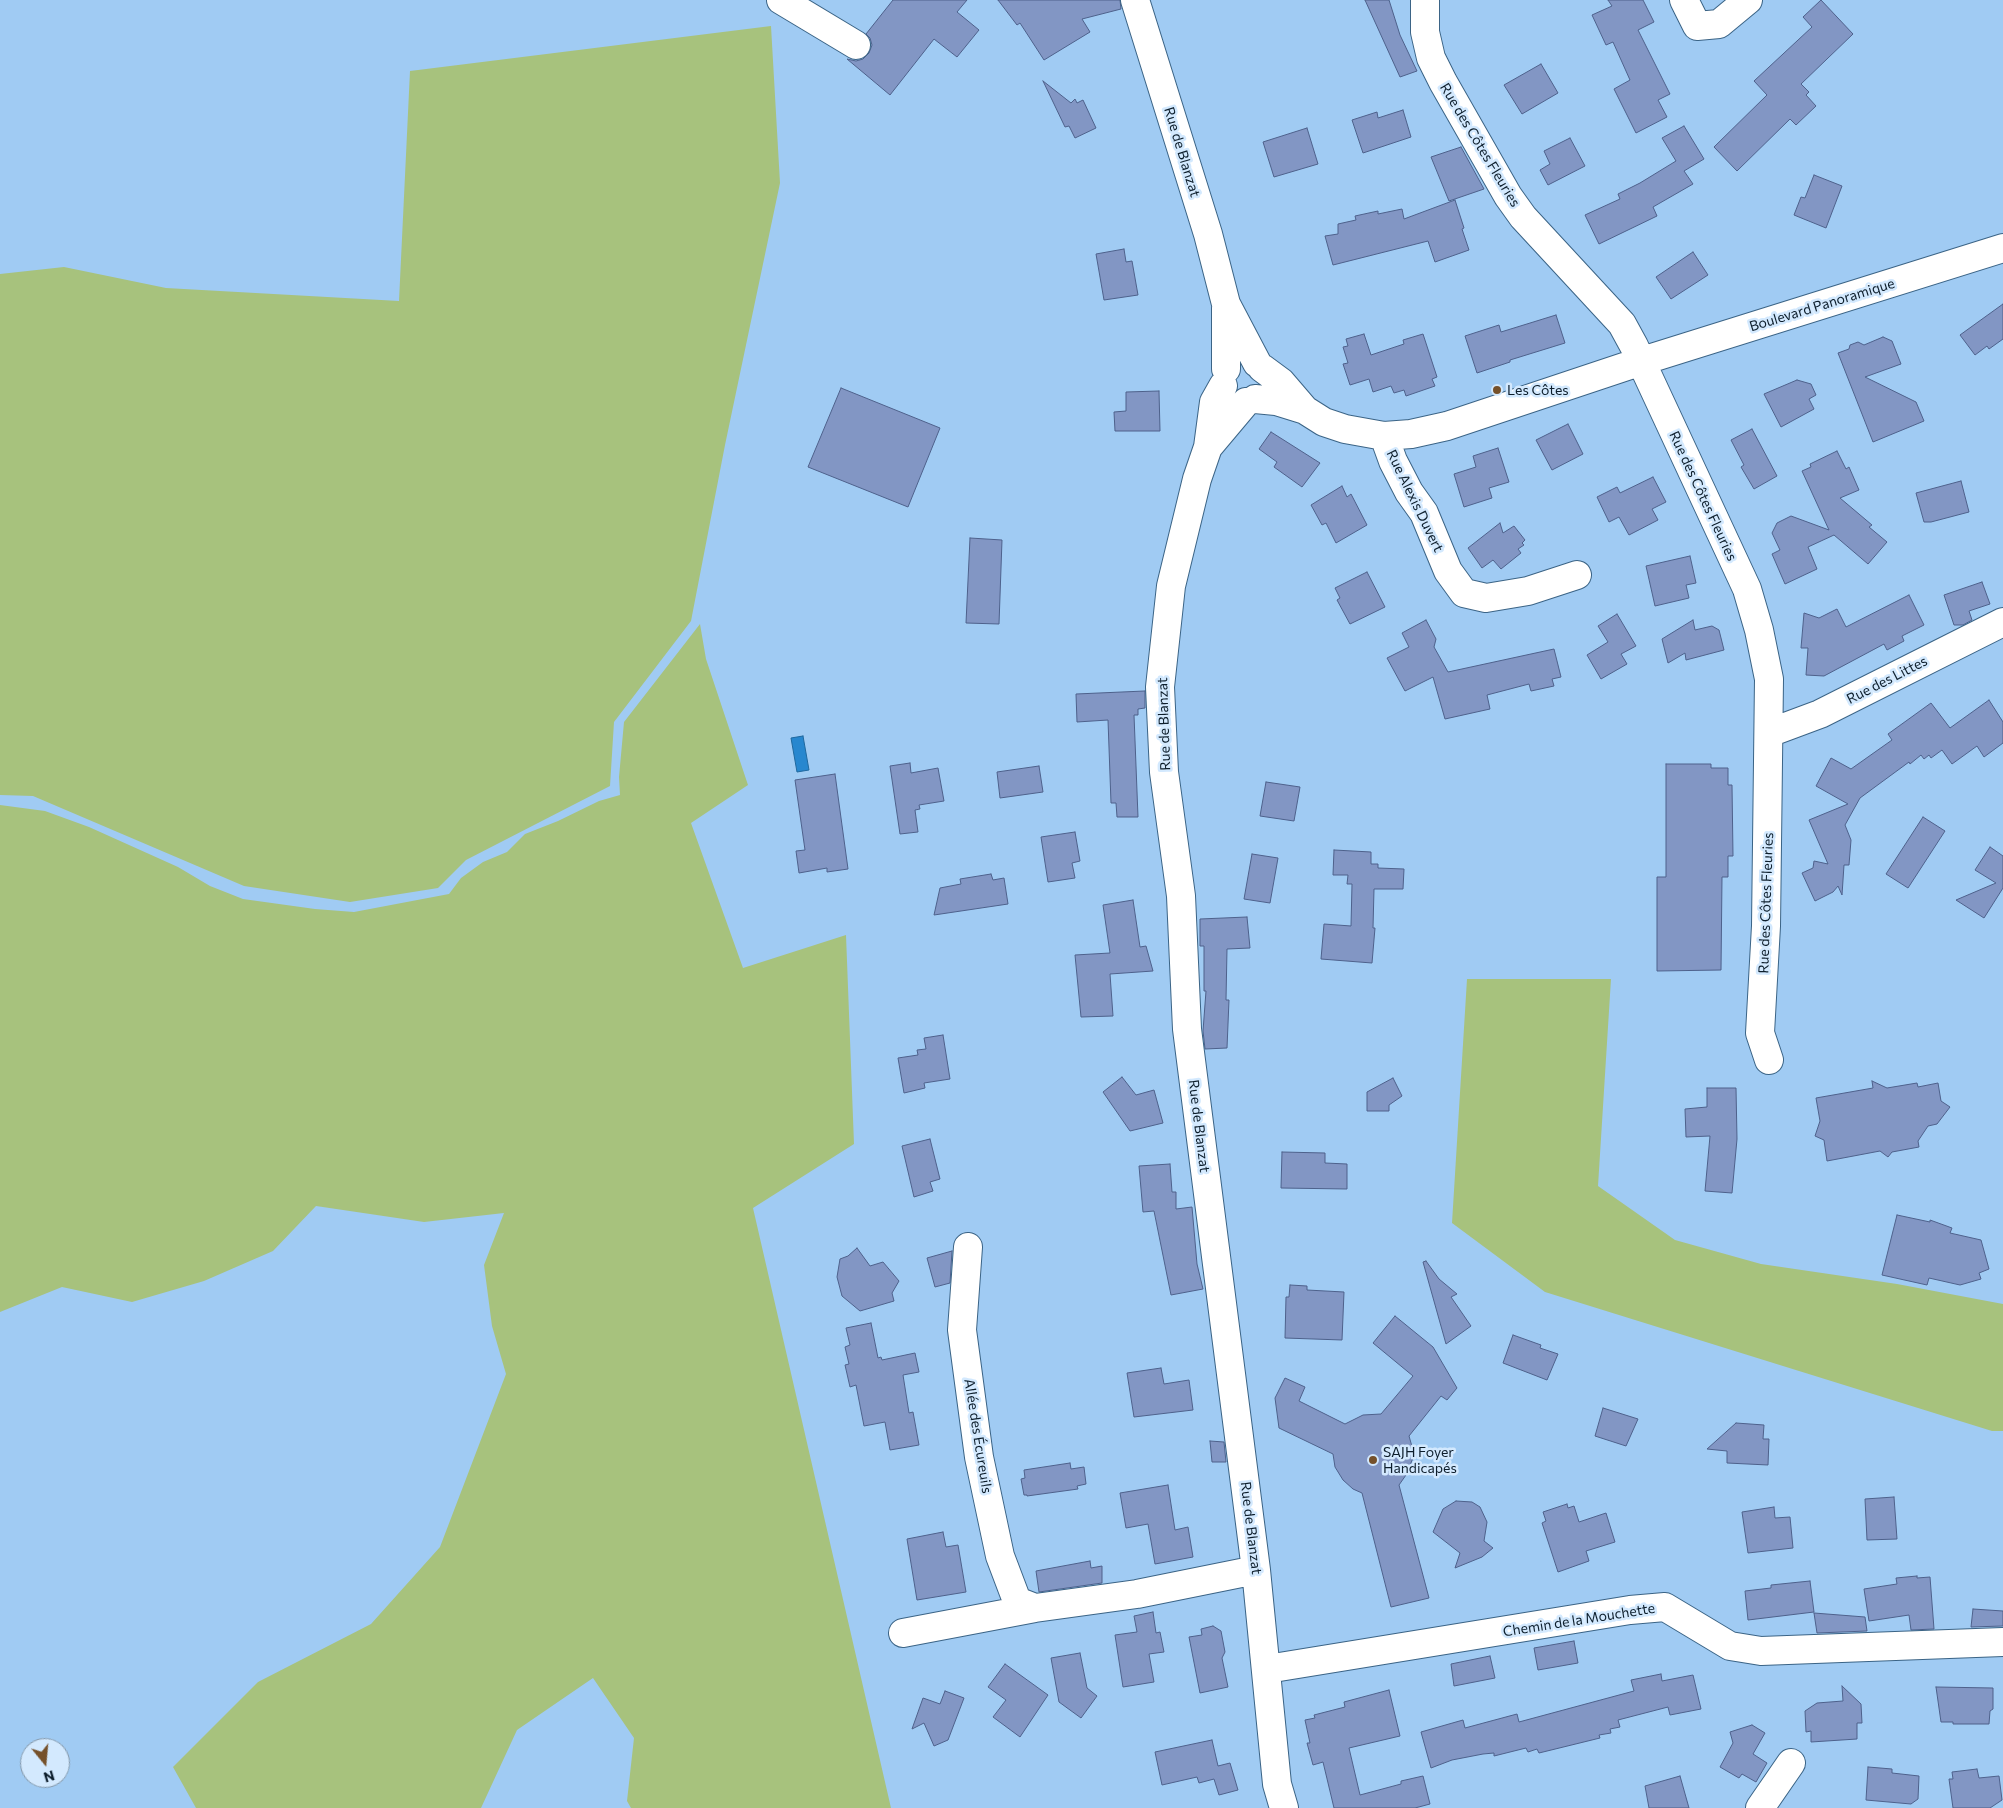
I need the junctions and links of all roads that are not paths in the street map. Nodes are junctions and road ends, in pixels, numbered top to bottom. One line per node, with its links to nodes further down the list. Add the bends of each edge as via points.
1 (781, 0): 6 (street)
2 (1135, 0): 8 (street, Rue de Blanzat, via 1208,234)
3 (1425, 0): 9 (street, Rue des Côtes Fleuries, via 1425,32 1431,58 1508,196 1523,217 1622,324)
4 (1684, 0): 5 (street, via 1697,26 1719,24)
5 (1748, 0)
6 (856, 45)
7 (2003, 248): 9 (street, Boulevard Panoramique)
8 (1226, 304): 10 (street, Rue de Blanzat); 11 (street, Rue de Blanzat)
9 (1642, 361): 14 (street, Rue Alexis Duvert, via 1447,426); 18 (street, Rue des Côtes Fleuries, via 1747,589 1769,679)
10 (1259, 365): 11 (street, via 1249,359 1240,359 1232,362); 12 (street, via 1265,374 1264,388); 13 (street, Rue Alexis Duvert, via 1281,382)
11 (1224, 378): 12 (street, via 1226,393 1232,398); 15 (street, Rue de Blanzat, via 1214,402)
12 (1251, 400): 13 (street, Rue Alexis Duvert, via 1276,402); 15 (street, Rue de Blanzat)
13 (1306, 410): 14 (street, Rue Alexis Duvert, via 1324,422 1345,429)
14 (1384, 436): 16 (street, Rue Alexis Duvert, via 1409,492 1424,513 1448,571 1464,593 1486,598 1528,591)
15 (1208, 447): 21 (street, Rue de Blanzat, via 1171,586 1161,697 1164,772 1181,896 1187,1029)
16 (1577, 575)
17 (2003, 622): 18 (street, Rue des Littes, via 1820,714)
18 (1769, 733): 19 (street, Rue des Côtes Fleuries, via 1766,926 1760,1033)
19 (1769, 1060)
20 (968, 1247): 22 (street, Allée des Écureuils, via 962,1330 979,1457 1000,1556 1017,1601)
21 (1256, 1570): 22 (street, via 1137,1594); 25 (street, Rue de Blanzat)
22 (1035, 1608): 23 (street)
23 (904, 1633)
24 (2003, 1642): 25 (street, Chemin de la Mouchette, via 1761,1651 1730,1646 1666,1607)
25 (1267, 1669): 27 (street, Rue de Blanzat, via 1277,1784)
26 (1791, 1763): 28 (street)
27 (1284, 1808)
28 (1760, 1808)

